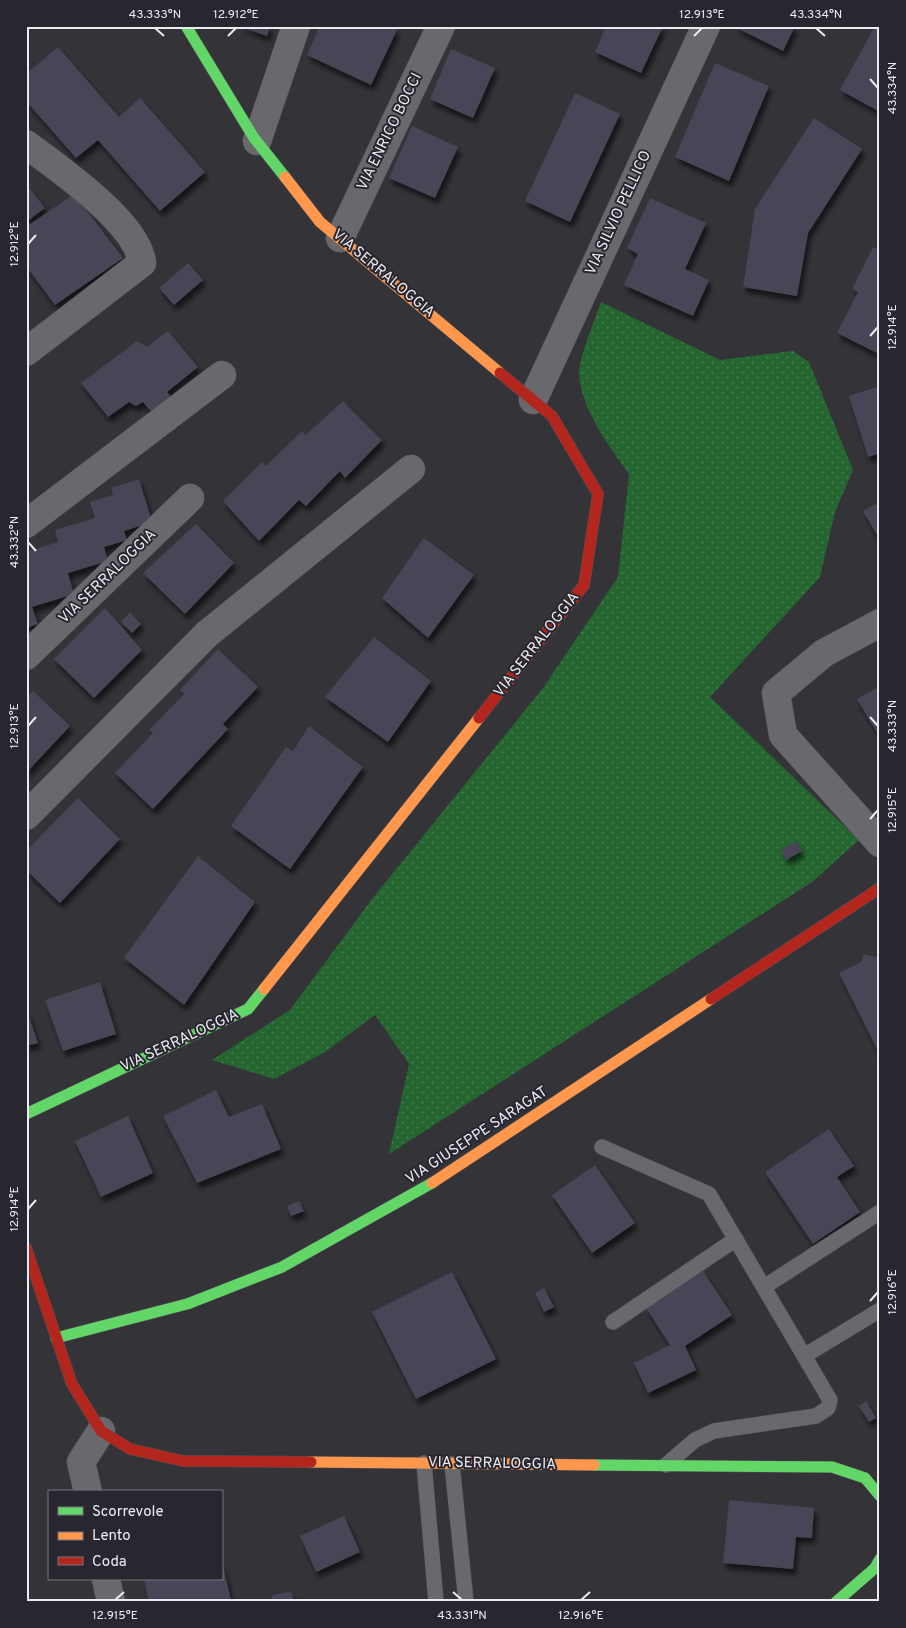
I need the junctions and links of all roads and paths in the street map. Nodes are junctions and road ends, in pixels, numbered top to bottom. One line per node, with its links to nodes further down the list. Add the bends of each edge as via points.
1 (186, 26): 5 (street, VIA SERRALOGGIA)
2 (296, 26): 5 (street)
3 (441, 26): 7 (street, VIA ENRICO BOCCI)
4 (706, 26): 10 (street, VIA SILVIO PELLICO)
5 (257, 141): 7 (street, VIA SERRALOGGIA, via 320,222)
6 (26, 144): 8 (street, via 86,189 136,242 142,263)
7 (340, 238): 10 (street, VIA SERRALOGGIA)
8 (26, 352)
9 (222, 375): 13 (street)
10 (533, 400): 19 (street, VIA SERRALOGGIA, via 552,416 598,494 584,585 248,1009)
11 (411, 469): 16 (street, via 207,634)
12 (190, 498): 15 (street, VIA SERRALOGGIA)
13 (26, 524)
14 (880, 623): 17 (street, via 824,653 776,693 783,735)
15 (26, 656)
16 (26, 816)
17 (880, 843)
18 (880, 888): 27 (street, VIA GIUSEPPE SARAGAT, via 404,1201 282,1267 187,1304)
19 (26, 1114)
20 (602, 1147): 22 (lane, via 709,1194)
21 (880, 1212): 24 (lane)
22 (736, 1239): 24 (lane); 26 (lane)
23 (26, 1248): 27 (street, VIA SERRALOGGIA)
24 (764, 1287): 28 (lane)
25 (880, 1310): 28 (lane)
26 (613, 1322)
27 (56, 1338): 29 (street, VIA SERRALOGGIA, via 72,1384)
28 (804, 1356): 32 (lane, via 830,1400 828,1408 816,1416 714,1431 695,1440)
29 (101, 1431): 30 (street, VIA SERRALOGGIA, via 130,1450 183,1461); 33 (street, via 82,1462)
30 (424, 1463): 31 (street, VIA SERRALOGGIA); 38 (lane)
31 (452, 1464): 32 (street, VIA SERRALOGGIA); 39 (lane)
32 (666, 1466): 34 (street, VIA SERRALOGGIA, via 832,1467 865,1478)
33 (88, 1490)
34 (880, 1496)
35 (880, 1559): 40 (street, via 875,1568)
36 (106, 1580): 37 (street)
37 (111, 1602)
38 (436, 1602)
39 (466, 1602)
40 (836, 1602)

